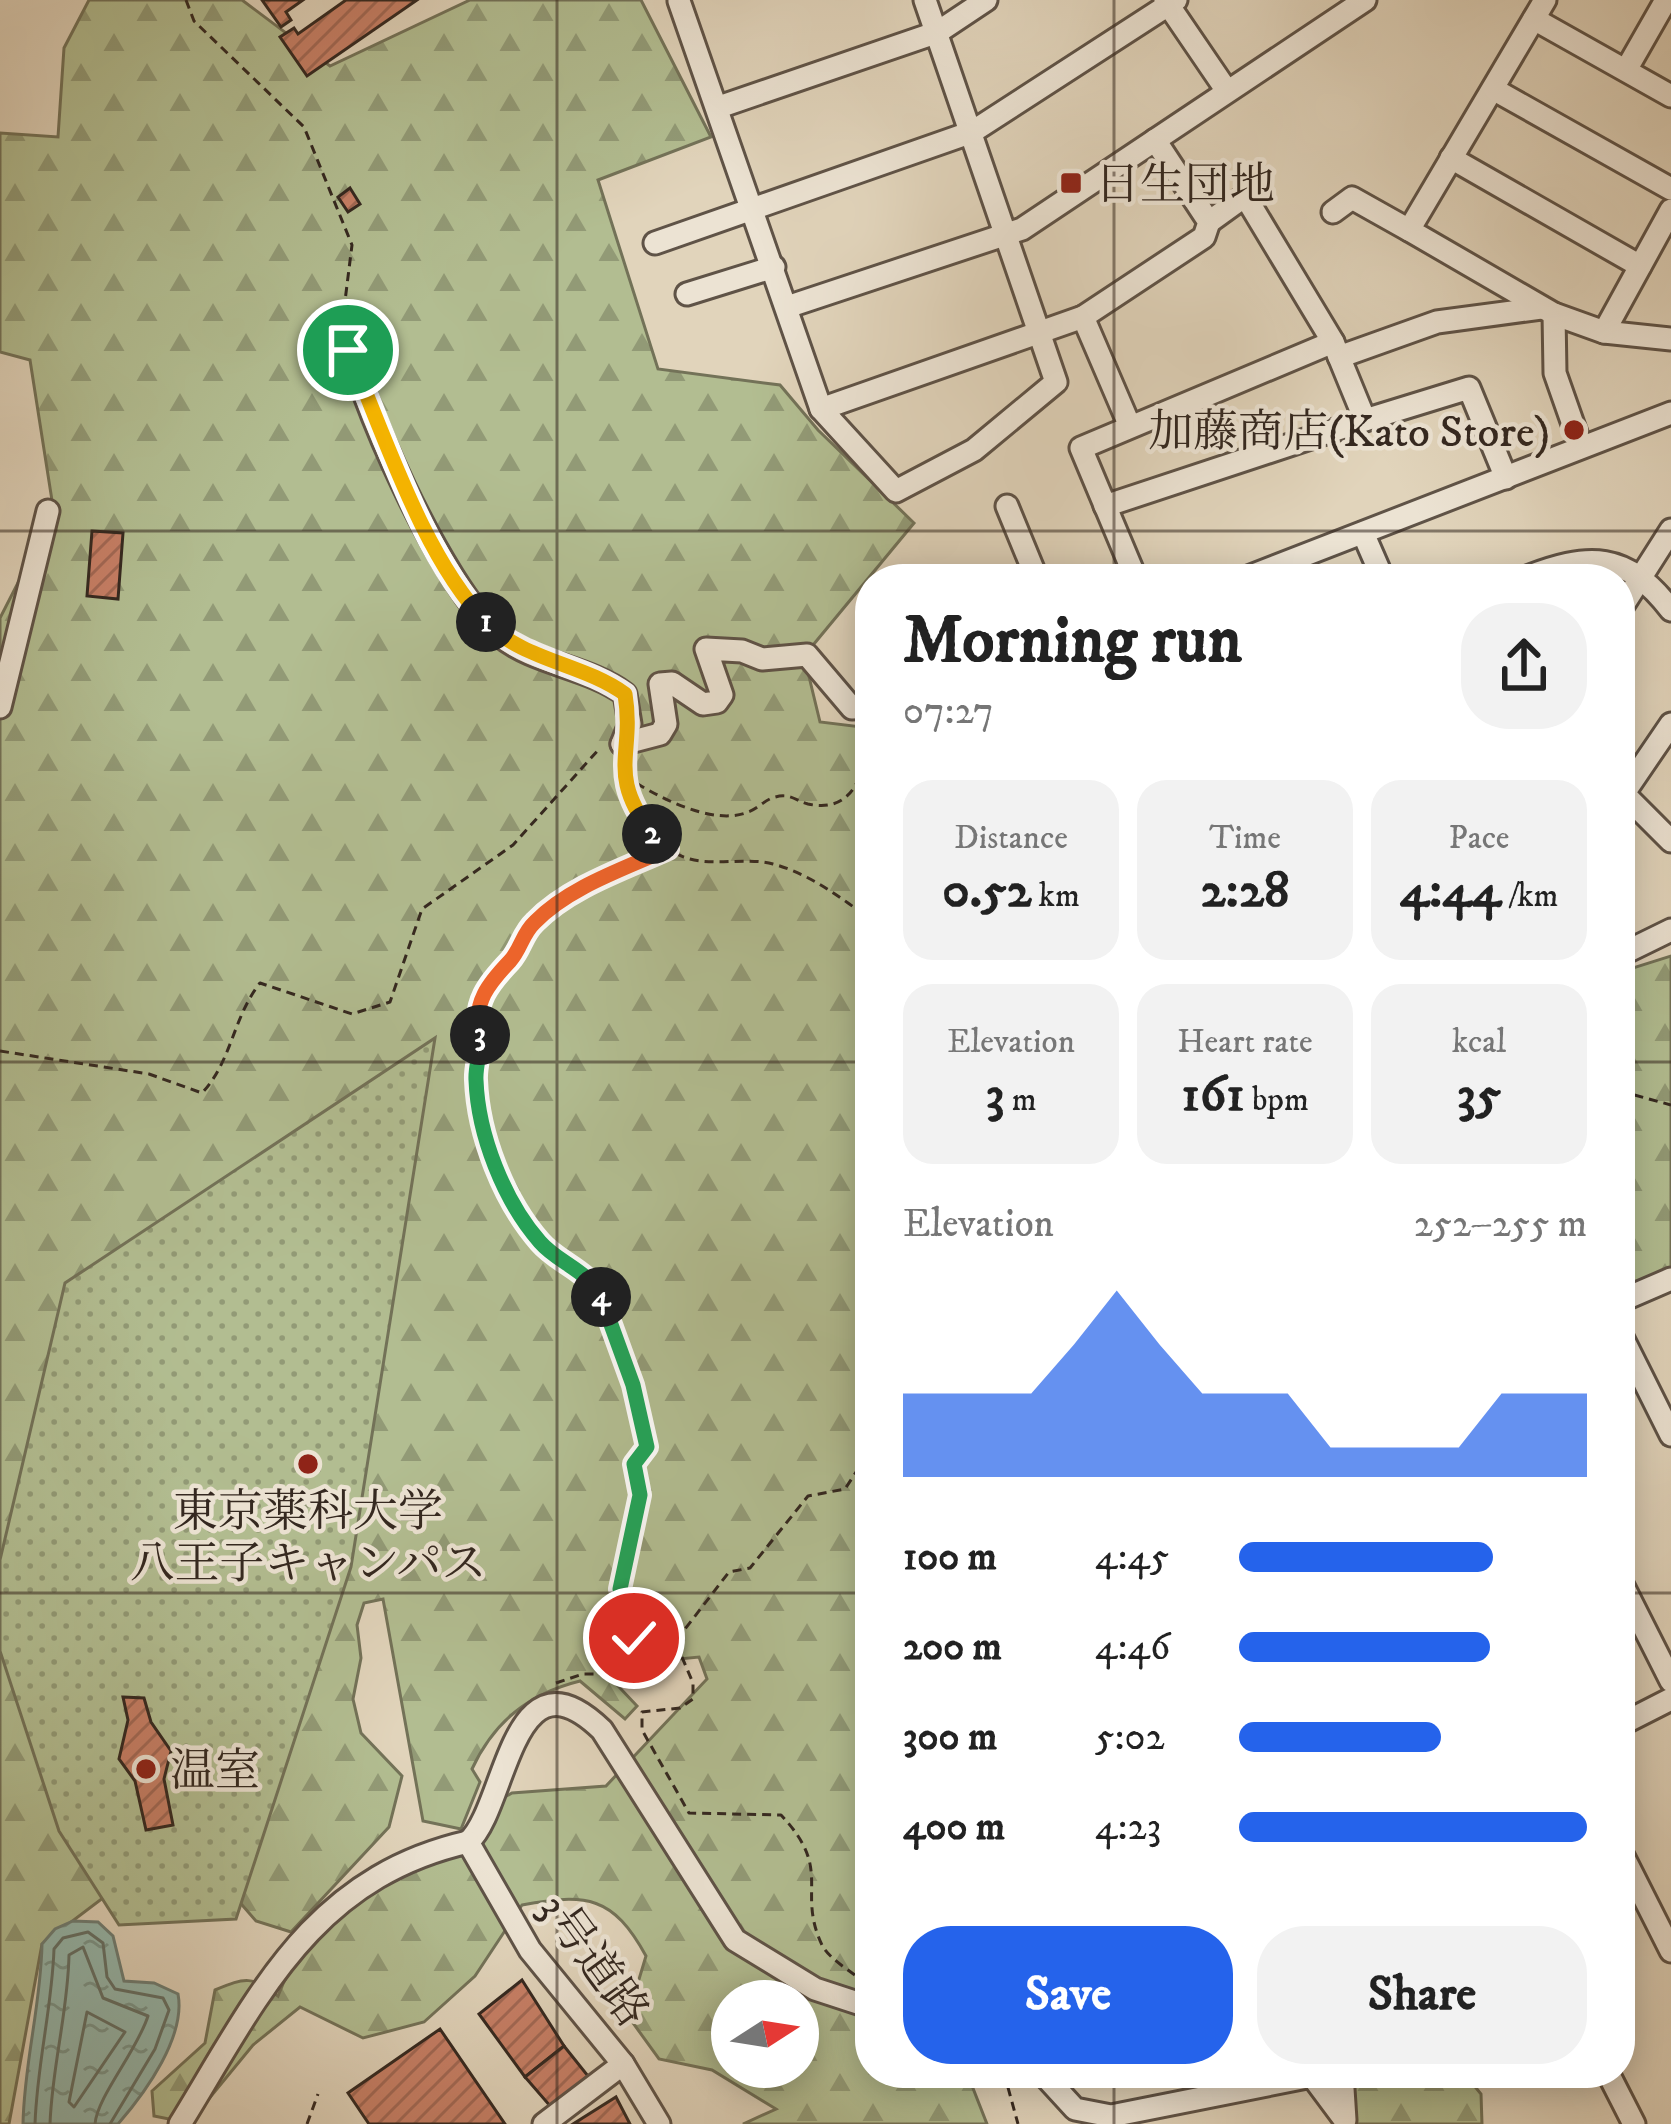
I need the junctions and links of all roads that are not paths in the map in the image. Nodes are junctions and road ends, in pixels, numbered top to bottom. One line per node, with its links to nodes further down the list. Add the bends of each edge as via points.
1 (680, 0): 13 (street)
2 (925, 0): 8 (street)
3 (986, 0): 8 (street)
4 (1365, 0): 11 (street)
5 (1666, 0): 9 (street)
6 (1170, 2): 11 (street); 14 (street)
7 (1540, 9): 9 (street); 10 (street)
8 (938, 32): 13 (street); 14 (street)
9 (1626, 70): 12 (street)
10 (1493, 88): 16 (street); 17 (street)
11 (1227, 91): 15 (street)
12 (1671, 96)
13 (719, 107): 18 (street)
14 (972, 131): 18 (street); 23 (street)
15 (1154, 140): 21 (street); 23 (street)
16 (1451, 158): 22 (street); 25 (street)
17 (1671, 189)
18 (754, 208): 24 (street); 26 (street)
19 (1671, 210): 25 (street)
20 (1333, 212): 22 (street, via 1352,199)
21 (1208, 221): 30 (street, via 1204,237); 35 (street, via 1245,196)
22 (1409, 230): 29 (street)
23 (1007, 234): 28 (street); 33 (street)
24 (656, 243)
25 (1640, 266): 32 (street)
26 (773, 267): 27 (street); 28 (street)
27 (687, 294)
28 (787, 308): 36 (street)
29 (1548, 311): 32 (street); 35 (street, via 1437,322); 40 (street, via 1556,373)
30 (1083, 317): 33 (street); 39 (street)
31 (343, 321): 56 (street, via 407,486 467,602 501,637 625,694 622,744 660,734 660,684 703,704 718,702 706,649 715,646 762,659 807,655 838,698)
32 (1604, 332): 34 (street)
33 (1039, 333): 36 (street); 36 (street, via 1056,382 974,450 917,484 896,491)
34 (1671, 339)
35 (1336, 349): 38 (street); 39 (street)
36 (821, 409)
37 (1671, 413): 40 (street)
38 (1365, 420): 41 (street, via 1469,388); 43 (street)
39 (1129, 424): 43 (street, via 1081,448)
40 (1581, 447): 41 (street)
41 (1506, 478): 46 (street)
42 (1007, 506): 47 (street)
43 (1105, 506): 48 (street)
44 (48, 511): 55 (street)
45 (1671, 530): 52 (street)
46 (1363, 533): 49 (street); 50 (street)
47 (1031, 564)
48 (1130, 564)
49 (1282, 564)
50 (1376, 564)
51 (1635, 572): 52 (street)
52 (1644, 575): 53 (street); 54 (street)
53 (1635, 588)
54 (1671, 610)
55 (0, 707)
56 (855, 708)
57 (1671, 724): 58 (street)
58 (1635, 773)
59 (1635, 804): 60 (street)
60 (1671, 841)
61 (1671, 930): 62 (street)
62 (1635, 948)
63 (1671, 1280): 64 (street)
64 (1635, 1294)
65 (1635, 1363): 66 (street)
66 (1671, 1435)
67 (1635, 1610): 68 (street)
68 (1671, 1681)
69 (1671, 1699): 70 (street)
70 (1635, 1717)
71 (468, 1842): 74 (street, via 515,1736 544,1710 585,1714 735,1940 815,1989); 75 (street, 3号道路, via 530,1950); 82 (street, via 405,1860 345,1896 279,1962)
72 (1635, 1880): 73 (street)
73 (1671, 1952)
74 (855, 2002)
75 (623, 2063): 83 (street); 84 (street, 3号道路)
76 (1056, 2088): 77 (street, via 1075,2109 1111,2116)
77 (1252, 2088)
78 (1321, 2088): 81 (street)
79 (1343, 2088): 81 (street)
80 (1616, 2088): 85 (street)
81 (1345, 2121)
82 (180, 2124)
83 (544, 2124)
84 (658, 2124)
85 (1634, 2124)

